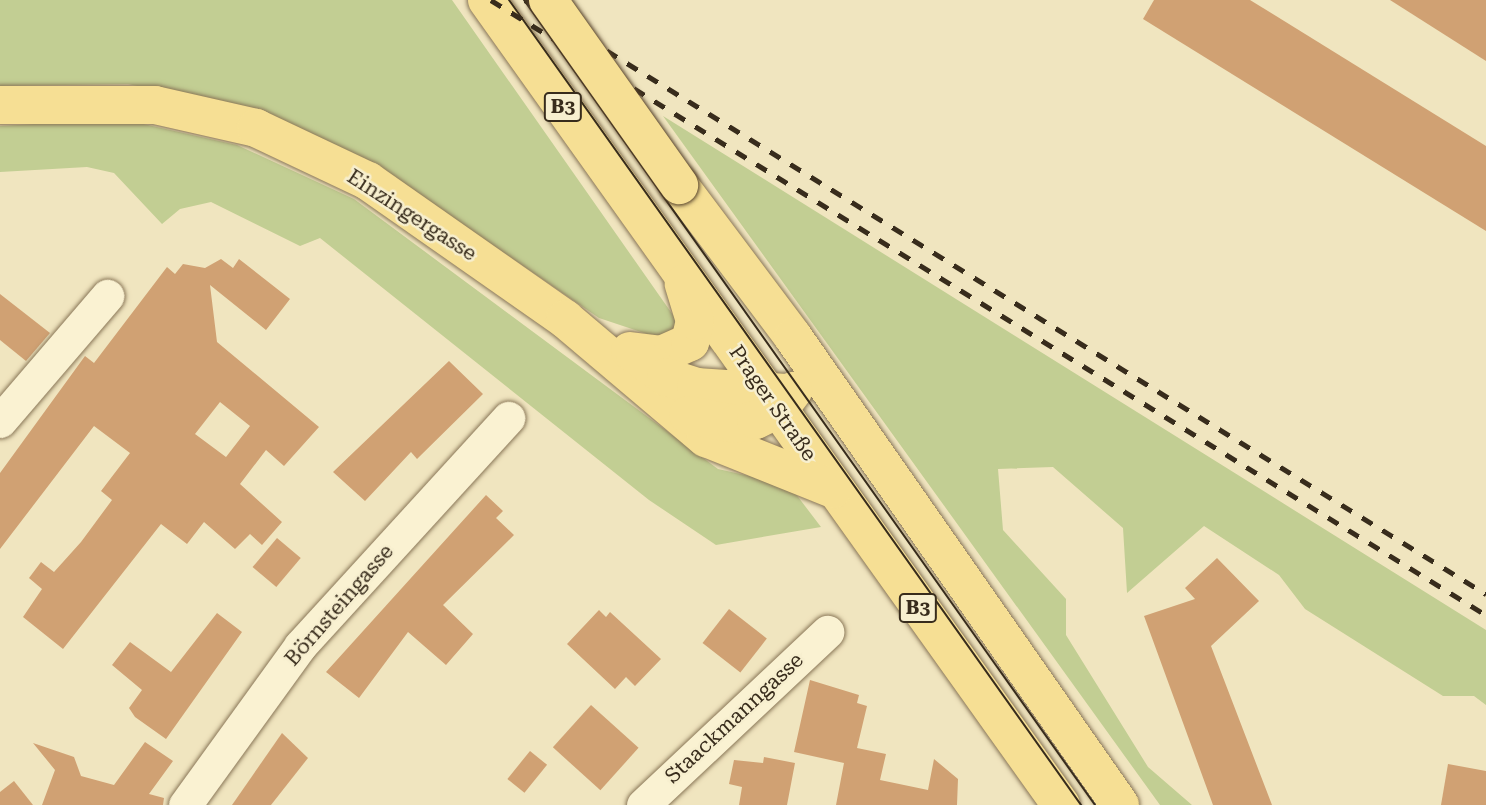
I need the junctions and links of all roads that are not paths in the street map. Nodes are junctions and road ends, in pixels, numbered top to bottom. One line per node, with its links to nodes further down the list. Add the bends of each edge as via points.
1 (488, 0): 4 (main road, Prager Straße / B3)
2 (548, 0): 7 (main road, B3, bridge)
3 (0, 104): 6 (main road, Einzingergasse, via 155,105 256,128 368,181)
4 (677, 270): 8 (main road, Einzingergasse, via 694,304 690,342 661,355); 9 (main road, Prager Straße / B3)
5 (107, 296): 10 (street)
6 (565, 319): 8 (main road, Einzingergasse); 11 (main road, Einzingergasse)
7 (793, 337): 9 (main road); 13 (main road, B3)
8 (630, 351): 9 (main road, Einzingergasse, via 666,377 696,387)
9 (780, 399): 11 (main road, Einzingergasse, via 735,424); 13 (main road, Einzingergasse, via 831,409); 14 (main road, Prager Straße / B3)
10 (6, 401)
11 (673, 410): 14 (main road, Einzingergasse, via 706,438)
12 (508, 418): 16 (street, Börnsteingasse, via 300,646)
13 (866, 441): 19 (main road, B3)
14 (832, 489): 18 (main road, Prager Straße / B3)
15 (827, 632): 17 (street, Staackmanngasse)
16 (185, 805)
17 (643, 805)
18 (1060, 805)
19 (1120, 805)

